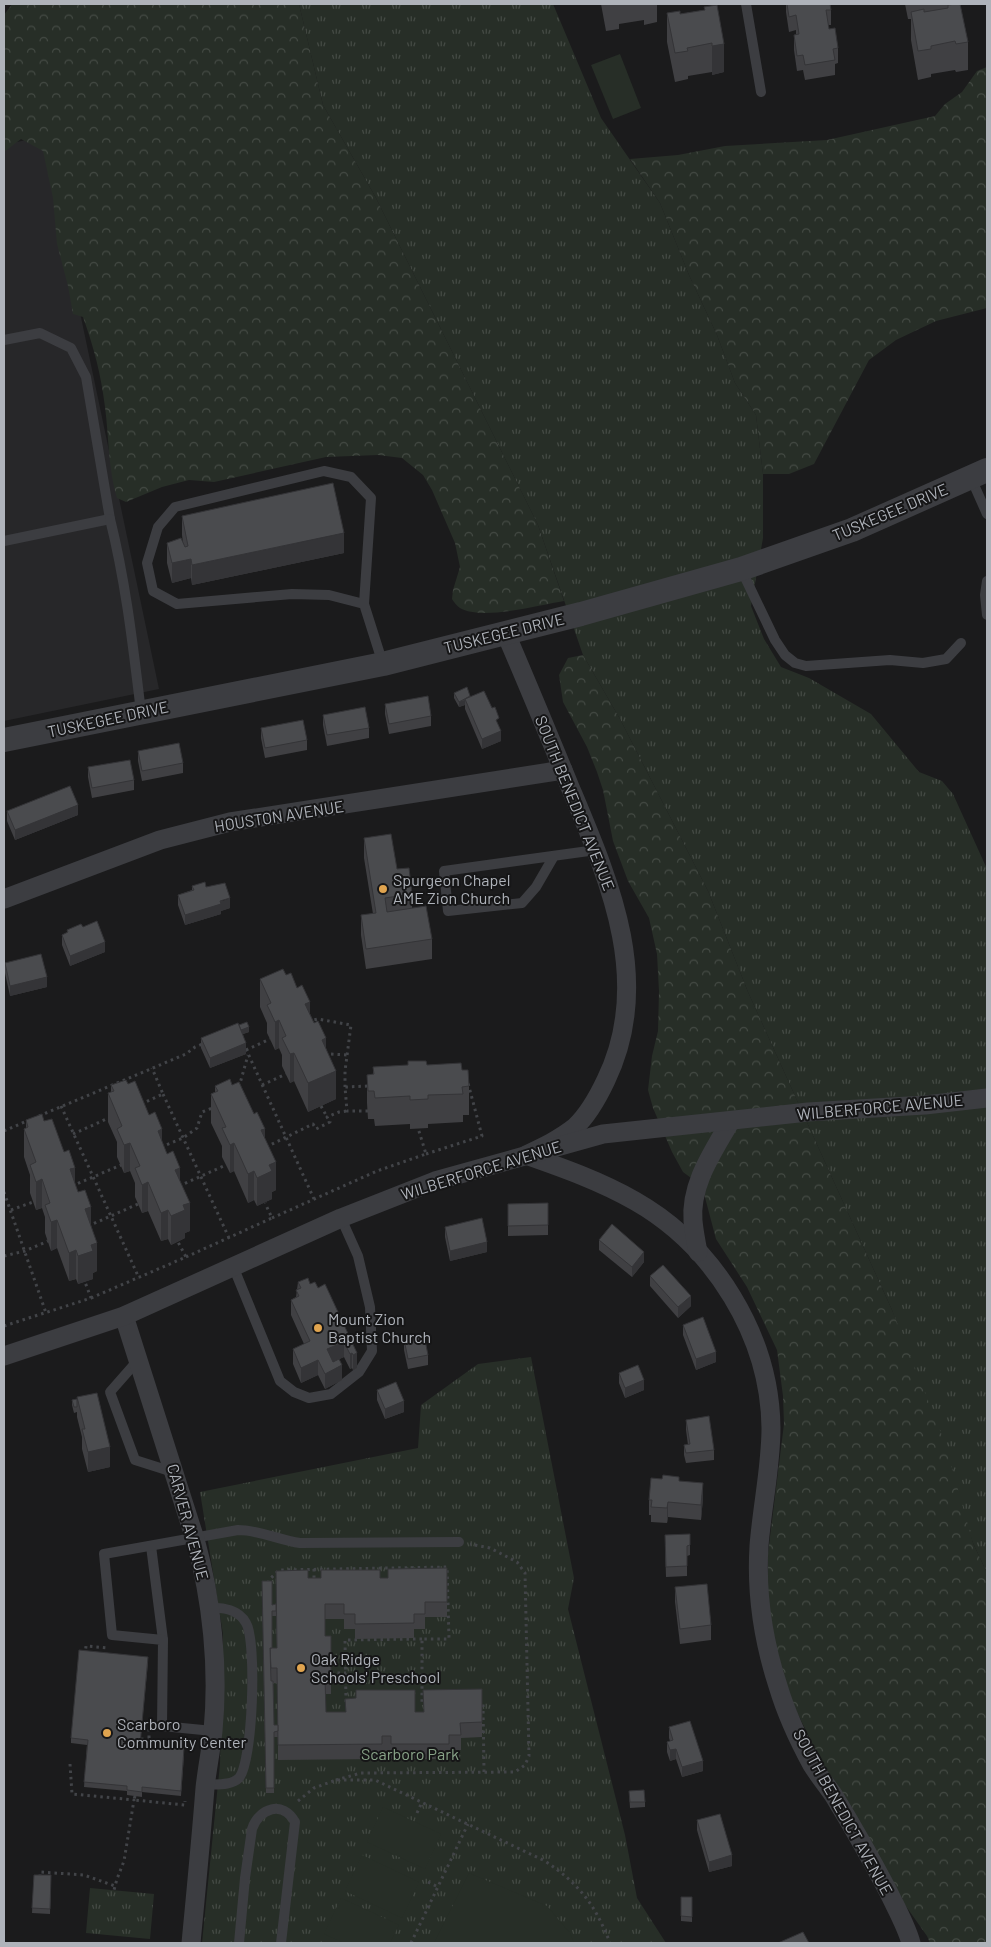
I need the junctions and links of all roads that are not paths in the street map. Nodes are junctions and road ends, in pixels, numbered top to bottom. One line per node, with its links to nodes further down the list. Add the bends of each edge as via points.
1 (746, 4): 2 (lane)
2 (761, 92)
3 (4, 340): 6 (lane, via 40,333 71,348 86,377)
4 (979, 474): 5 (lane); 8 (street, TUSKEGEE DRIVE, via 852,530)
5 (987, 514)
6 (110, 519): 7 (lane); 15 (lane, via 122,564)
7 (4, 541)
8 (741, 569): 12 (street, TUSKEGEE DRIVE); 13 (lane, via 775,640 795,663 806,666 946,660)
9 (987, 580): 11 (lane)
10 (364, 604): 10 (lane, via 329,595 292,594 177,604 153,591 147,563 158,527 175,507 324,471 351,477 371,498); 14 (lane)
11 (987, 615)
12 (506, 634): 14 (street, TUSKEGEE DRIVE); 17 (street, SOUTH BENEDICT AVENUE)
13 (961, 643)
14 (383, 664): 15 (street, TUSKEGEE DRIVE)
15 (141, 712): 16 (street, TUSKEGEE DRIVE)
16 (4, 740)
17 (563, 770): 18 (street, SOUTH BENEDICT AVENUE); 20 (street, HOUSTON AVENUE, via 230,822 160,840)
18 (596, 850): 19 (lane); 23 (street, SOUTH BENEDICT AVENUE, via 613,895 626,962 622,1035 613,1066 588,1112 553,1142)
19 (554, 856): 19 (lane, via 444,871 448,911 522,903 536,887)
20 (4, 899)
21 (987, 1098): 22 (street, WILBERFORCE AVENUE, via 808,1112)
22 (730, 1122): 23 (street, WILBERFORCE AVENUE, via 603,1134); 25 (street, via 704,1168 694,1197 693,1221)
23 (526, 1155): 24 (street, WILBERFORCE AVENUE, via 435,1181); 25 (street, SOUTH BENEDICT AVENUE, via 579,1173 636,1202 669,1223)
24 (341, 1218): 26 (street, WILBERFORCE AVENUE); 26 (lane, via 358,1256 370,1307 372,1351 358,1372 331,1394 309,1398 280,1381)
25 (698, 1252): 41 (street, SOUTH BENEDICT AVENUE, via 744,1314 766,1381 771,1427 760,1545 760,1609 778,1688 813,1766 874,1864)
26 (234, 1266): 27 (street, WILBERFORCE AVENUE)
27 (124, 1316): 28 (street, WILBERFORCE AVENUE); 29 (street, CARVER AVENUE)
28 (4, 1356)
29 (139, 1359): 30 (street, CARVER AVENUE); 30 (lane, via 110,1392 135,1460)
30 (176, 1473): 31 (street, CARVER AVENUE)
31 (195, 1539): 32 (lane, via 251,1530 300,1543); 33 (lane); 34 (street, CARVER AVENUE)
32 (459, 1542)
33 (151, 1546): 35 (lane); 35 (lane, via 104,1554 112,1635)
34 (209, 1608): 36 (street, CARVER AVENUE, via 214,1669); 37 (lane, via 218,1607 237,1614 250,1632 251,1718 249,1748 238,1778 230,1783)
35 (164, 1640): 36 (lane, via 162,1726)
36 (213, 1731): 37 (street, CARVER AVENUE)
37 (205, 1786): 38 (street, CARVER AVENUE)
38 (191, 1943)
39 (240, 1943): 40 (lane, via 252,1828 262,1813 272,1808 289,1813 294,1822)
40 (281, 1943)
41 (911, 1943)

